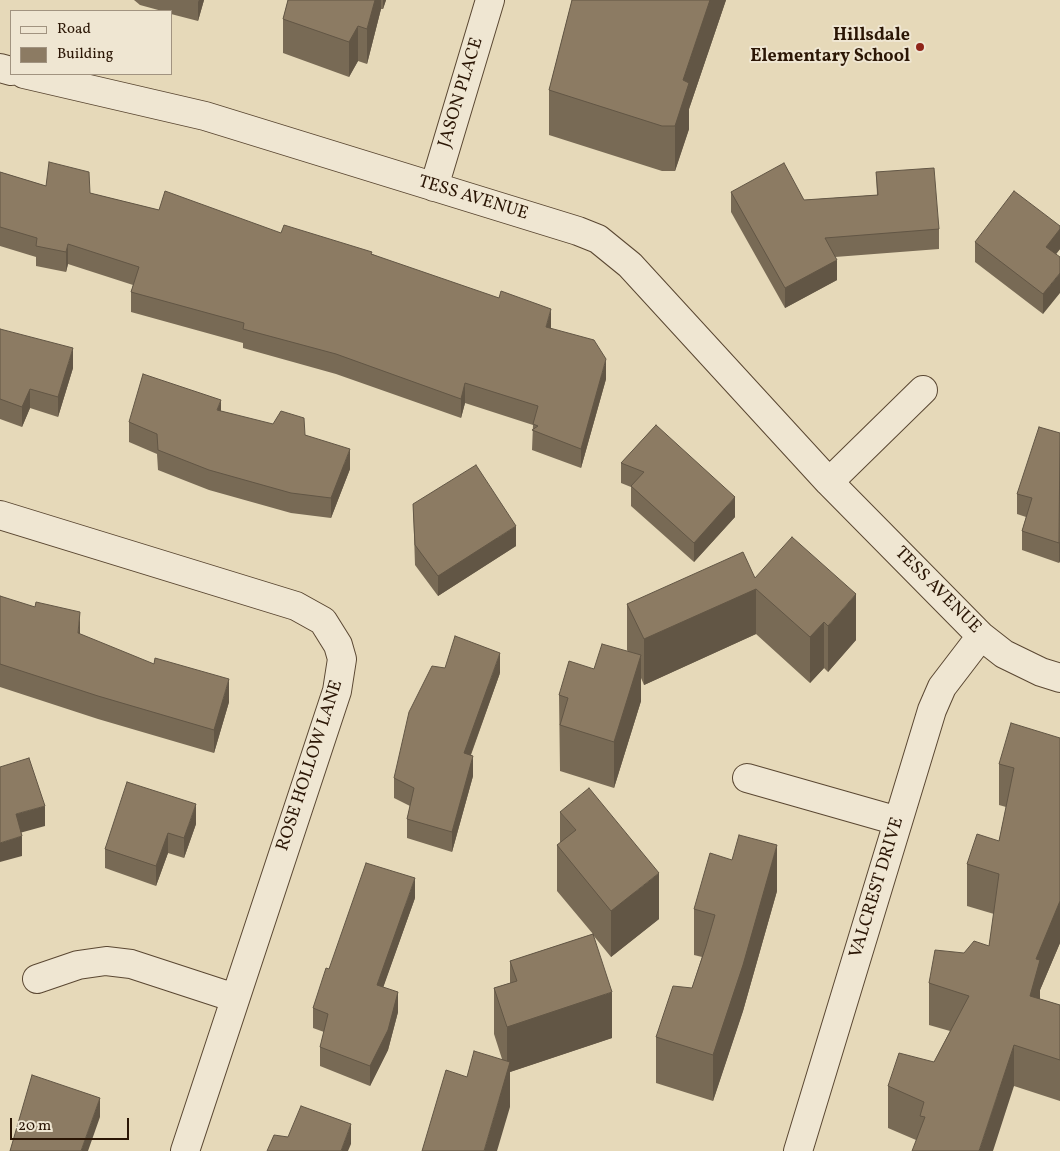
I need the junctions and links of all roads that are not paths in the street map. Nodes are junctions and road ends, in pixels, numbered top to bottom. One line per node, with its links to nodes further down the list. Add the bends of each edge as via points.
1 (490, 0): 3 (street, JASON PLACE)
2 (28, 75): 3 (street, TESS AVENUE, via 205,116)
3 (434, 187): 5 (street, TESS AVENUE, via 578,231 615,250)
4 (923, 390): 5 (street)
5 (829, 482): 7 (street, TESS AVENUE)
6 (0, 515): 12 (street, ROSE HOLLOW LANE, via 296,606 323,621 336,639 342,659 337,690)
7 (981, 636): 8 (street, TESS AVENUE, via 1004,654); 10 (street, VALCREST DRIVE, via 937,698)
8 (1060, 678)
9 (747, 778): 10 (street)
10 (898, 821): 14 (street, VALCREST DRIVE)
11 (37, 979): 12 (street, via 78,965 131,964)
12 (235, 998): 13 (street, ROSE HOLLOW LANE)
13 (185, 1151)
14 (798, 1151)

